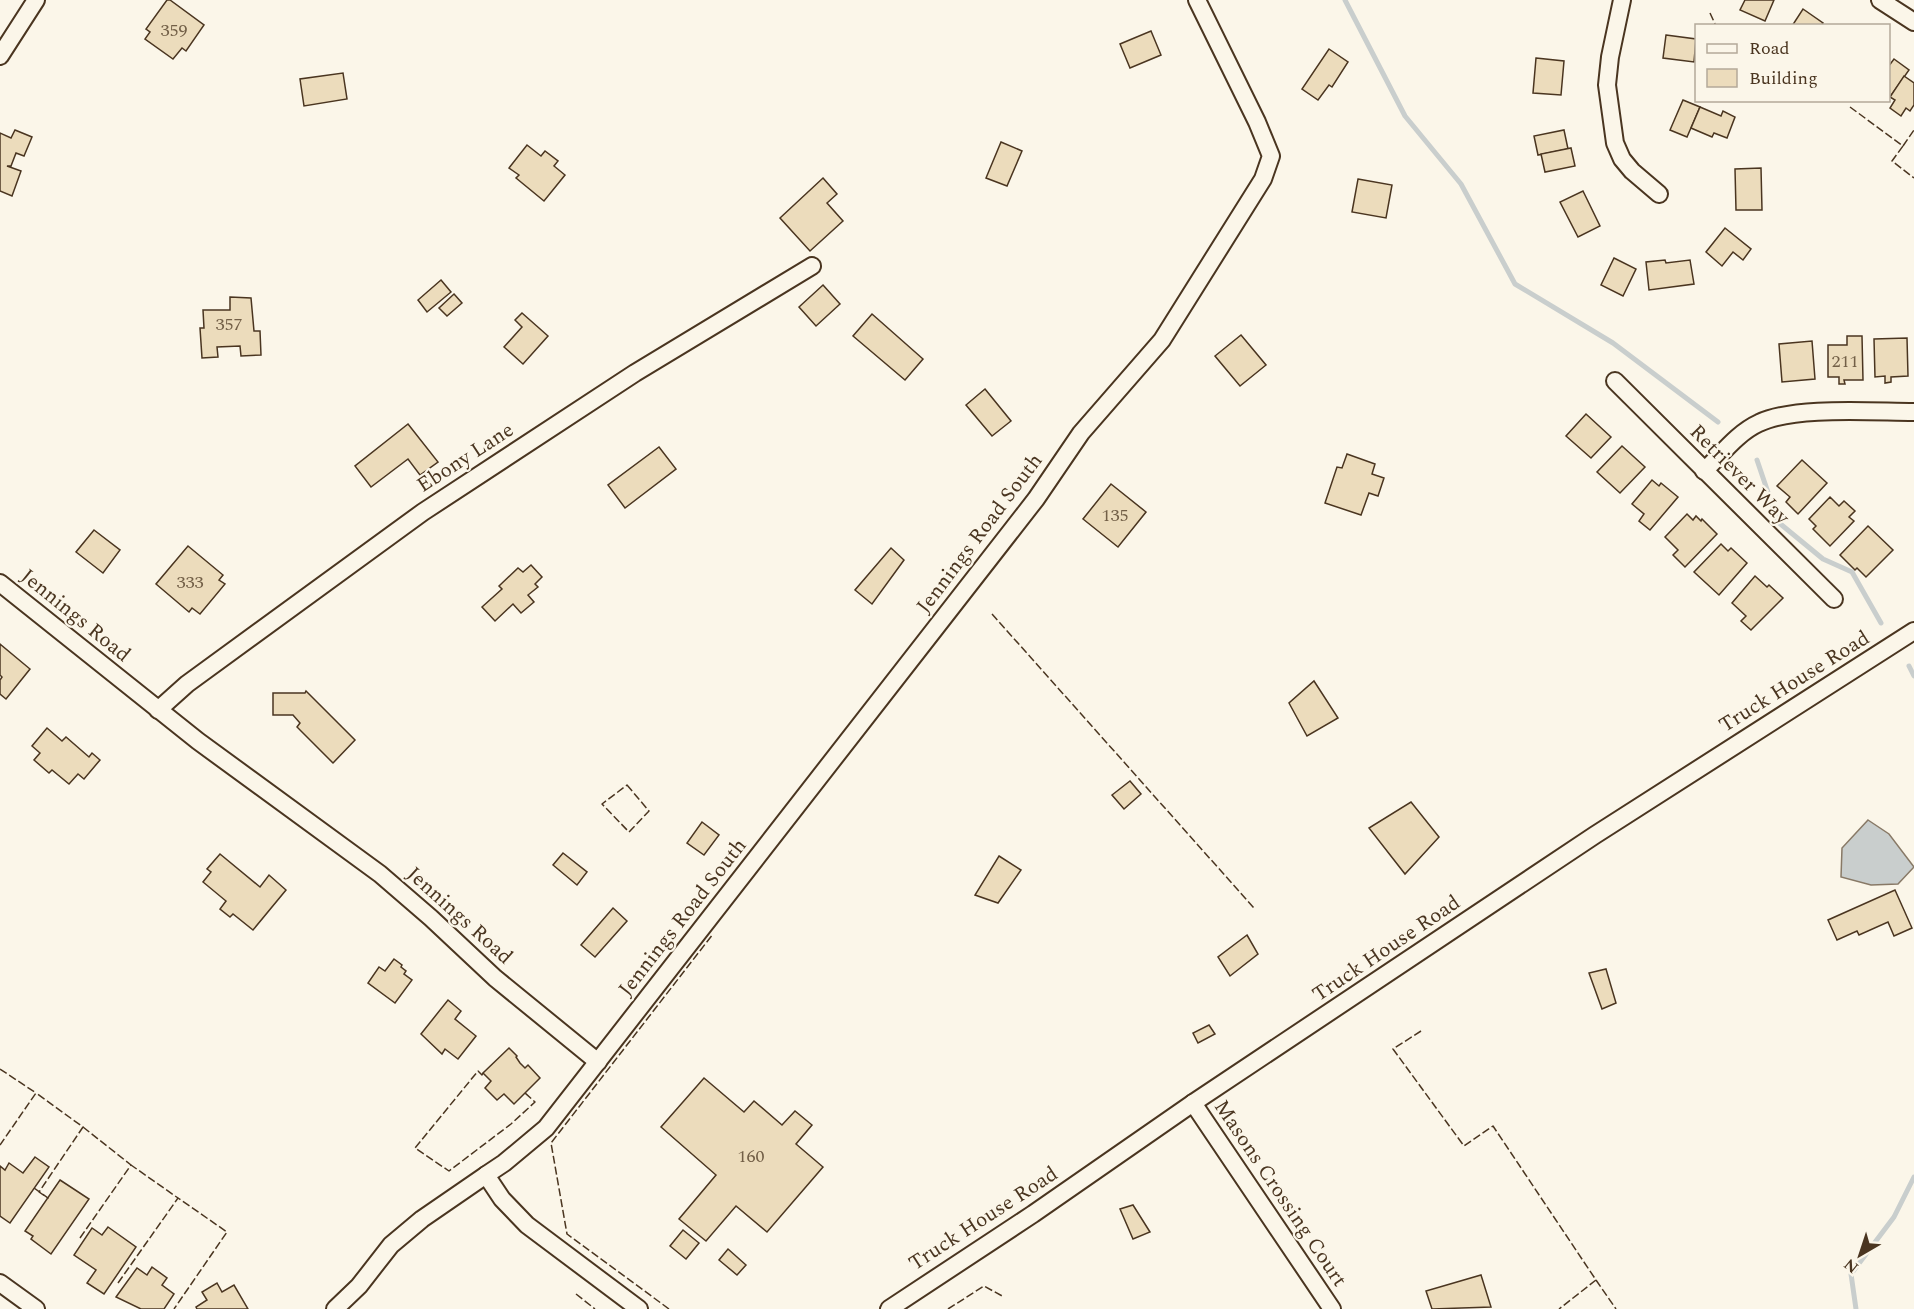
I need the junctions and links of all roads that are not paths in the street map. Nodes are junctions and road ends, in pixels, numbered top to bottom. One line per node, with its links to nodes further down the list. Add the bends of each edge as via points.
1 (36, 0): 6 (street)
2 (1197, 0): 16 (street, Jennings Road South, via 1271,156 1263,180 1162,340 1081,432 1036,499)
3 (1622, 0): 7 (street, via 1607,85 1615,143 1632,171)
4 (1880, 0): 5 (street)
5 (1914, 22)
6 (0, 56)
7 (1659, 194)
8 (812, 266): 15 (street, Ebony Lane, via 635,373 423,512 187,684)
9 (1615, 381): 11 (street, Retriever Way)
10 (1914, 412): 11 (street, via 1808,412 1760,422 1744,432)
11 (1704, 471): 13 (street, Retriever Way)
12 (0, 584): 15 (street, Jennings Road)
13 (1834, 598)
14 (1914, 631): 17 (street, Truck House Road, via 1680,779)
15 (158, 710): 16 (street, Jennings Road, via 380,874 495,978)
16 (598, 1062): 18 (street, via 546,1128)
17 (1193, 1103): 23 (street, Truck House Road); 24 (street, Masons Crossing Court)
18 (486, 1175): 21 (street, via 391,1245 359,1286); 22 (street, via 527,1226)
19 (0, 1283): 20 (street)
20 (36, 1309)
21 (334, 1309)
22 (639, 1309)
23 (889, 1309)
24 (1332, 1309)

